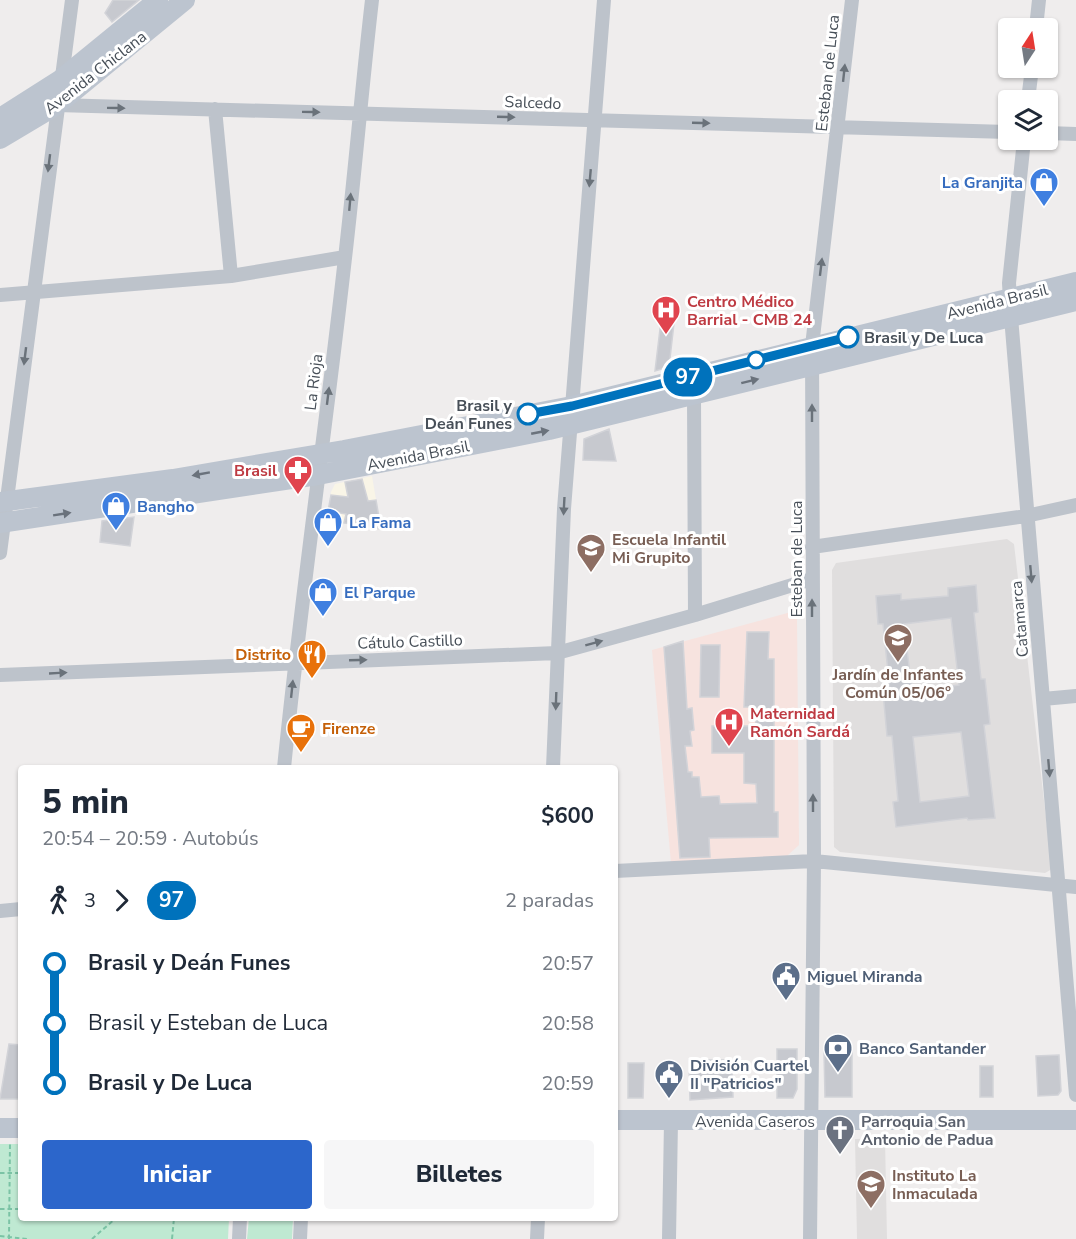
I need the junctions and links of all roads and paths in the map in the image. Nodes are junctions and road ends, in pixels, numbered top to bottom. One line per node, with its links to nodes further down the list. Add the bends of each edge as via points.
1 (72, 0): 9 (street)
2 (158, 0): 9 (main road, Avenida Chiclana)
3 (185, 0): 10 (main road, Avenida Chiclana)
4 (372, 0): 13 (street, La Rioja)
5 (604, 0): 14 (street)
6 (852, 0): 15 (street, Esteban de Luca, one-way to 6)
7 (1039, 0): 8 (street)
8 (1037, 18)
9 (60, 80): 10 (street); 12 (main road, Avenida Chiclana)
10 (57, 105): 11 (street, Salcedo, one-way to 11); 19 (main road, Avenida Chiclana); 24 (street, one-way to 24)
11 (215, 109): 13 (street, Salcedo, one-way to 13); 22 (street)
12 (5, 113)
13 (358, 113): 14 (street, Salcedo, one-way to 14); 21 (street, La Rioja, one-way to 13)
14 (594, 120): 15 (street, Salcedo, one-way to 15); 30 (street, one-way to 30)
15 (838, 127): 16 (street, Salcedo); 28 (street, Esteban de Luca, one-way to 15)
16 (998, 132)
17 (1058, 133): 18 (street)
18 (1076, 134)
19 (0, 139)
20 (1023, 150): 27 (street, Catamarca, via 1009,283)
21 (345, 257): 22 (street); 31 (street, La Rioja, one-way to 21)
22 (231, 276): 24 (street)
23 (1076, 282): 27 (main road, Avenida Brasil)
24 (33, 291): 25 (street); 33 (street, one-way to 33)
25 (0, 294)
26 (1076, 302): 27 (main road, Avenida Brasil)
27 (1010, 308): 28 (main road, Avenida Brasil); 35 (street, Catamarca)
28 (812, 355): 29 (main road, Avenida Brasil, one-way to 28); 30 (main road, Avenida Brasil); 37 (street, Esteban de Luca, one-way to 28)
29 (694, 396): 30 (main road, Avenida Brasil); 40 (street)
30 (571, 416): 31 (main road, Avenida Brasil); 32 (main road, Avenida Brasil, one-way to 30); 41 (street, one-way to 41)
31 (320, 454): 32 (street, La Rioja); 33 (main road, Avenida Brasil, one-way to 33)
32 (318, 475): 36 (main road, Avenida Brasil, one-way to 32); 42 (street, La Rioja)
33 (3, 502): 36 (street)
34 (1076, 505): 35 (street)
35 (1026, 516): 37 (street); 45 (street, Catamarca, one-way to 45)
36 (2, 523): 38 (street)
37 (812, 547): 39 (street, Esteban de Luca)
38 (0, 553)
39 (812, 579): 40 (street, Cátulo Castillo); 48 (street, Esteban de Luca, one-way to 39)
40 (695, 615): 41 (street, Cátulo Castillo, one-way to 40)
41 (557, 653): 42 (street, Cátulo Castillo, one-way to 41); 47 (street, one-way to 47)
42 (295, 662): 43 (street, Cátulo Castillo, one-way to 42); 46 (street, La Rioja, one-way to 42)
43 (0, 675)
44 (1076, 696): 45 (street)
45 (1043, 699): 50 (street, Catamarca, one-way to 50)
46 (284, 765)
47 (553, 765)
48 (814, 861): 49 (street); 50 (street); 58 (street, Esteban de Luca)
49 (618, 871)
50 (1058, 887): 51 (street); 54 (street, Catamarca)
51 (1076, 887)
52 (18, 909): 53 (street)
53 (0, 911)
54 (1076, 1095)
55 (618, 1120): 57 (main road, Avenida Caseros)
56 (1076, 1120): 58 (main road, Avenida Caseros)
57 (671, 1121): 58 (main road, Avenida Caseros); 79 (street)
58 (812, 1121): 80 (street, Esteban de Luca)
59 (10, 1123): 61 (path)
60 (0, 1173): 61 (path)
61 (9, 1173): 62 (path); 64 (path)
62 (18, 1173)
63 (0, 1209): 64 (path)
64 (9, 1209): 65 (path); 72 (path)
65 (18, 1209)
66 (113, 1221): 74 (path)
67 (173, 1221): 75 (path)
68 (240, 1221): 76 (street)
69 (301, 1221): 77 (street)
70 (538, 1221): 78 (street)
71 (0, 1236): 72 (path)
72 (9, 1238): 73 (path)
73 (27, 1239)
74 (92, 1239)
75 (172, 1239)
76 (238, 1239)
77 (300, 1239)
78 (537, 1239)
79 (669, 1239)
80 (810, 1239)

